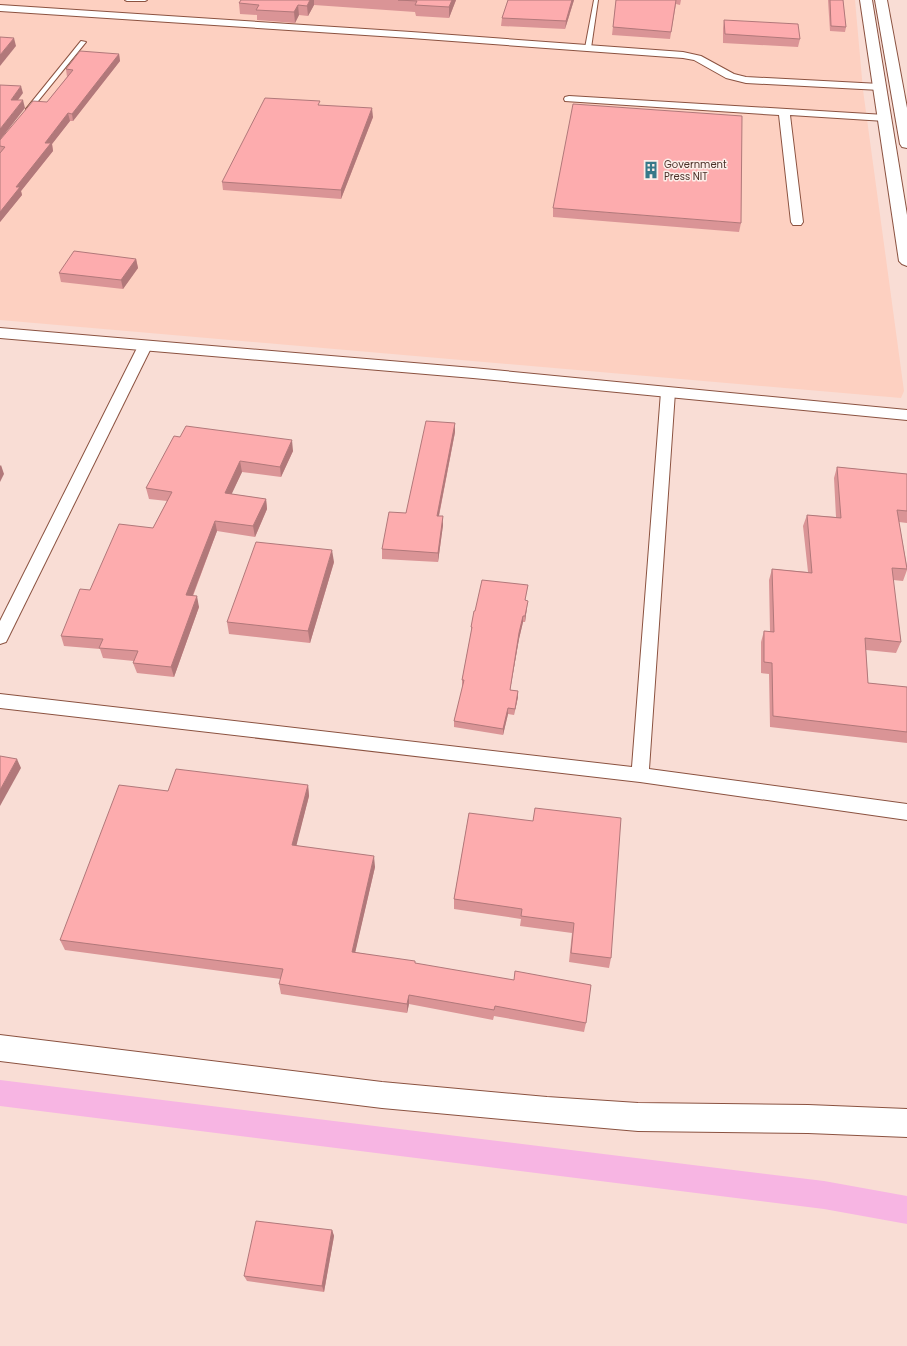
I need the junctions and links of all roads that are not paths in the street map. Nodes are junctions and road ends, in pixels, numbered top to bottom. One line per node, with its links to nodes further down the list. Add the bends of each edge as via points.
1 (127, 0): 2 (lane)
2 (145, 0)
3 (596, 0): 8 (lane)
4 (866, 0): 9 (street)
5 (882, 0): 14 (street)
6 (0, 8): 8 (street)
7 (83, 42): 12 (lane)
8 (588, 48): 9 (street, via 683,55 697,58 730,76 746,80)
9 (880, 87): 13 (street)
10 (569, 99): 11 (street)
11 (784, 112): 13 (street); 15 (street)
12 (22, 118)
13 (885, 118): 16 (street)
14 (907, 144)
15 (797, 222)
16 (907, 261)
17 (0, 333): 18 (street)
18 (145, 346): 19 (street); 21 (street)
19 (668, 392): 20 (street); 23 (street)
20 (907, 415)
21 (0, 638)
22 (0, 701): 23 (street)
23 (640, 775): 24 (street)
24 (907, 812)
25 (0, 1048): 26 (street, via 382,1095 547,1110 638,1117)
26 (907, 1123)

